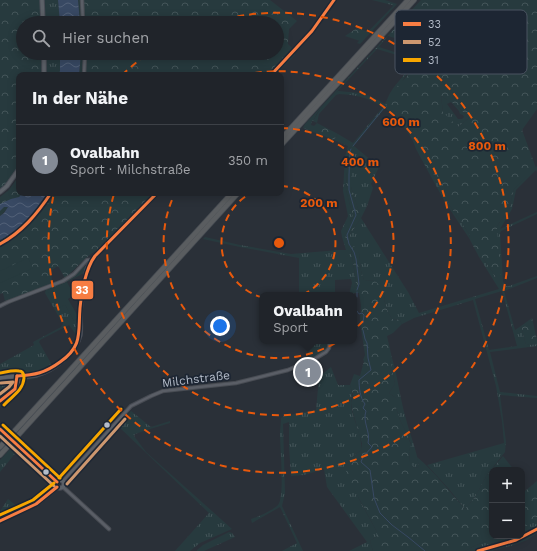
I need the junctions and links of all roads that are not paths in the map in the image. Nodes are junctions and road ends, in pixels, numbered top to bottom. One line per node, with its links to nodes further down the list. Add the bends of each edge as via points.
1 (42, 0): 9 (main road)
2 (82, 0): 10 (street)
3 (334, 0): 16 (main road, via 312,31)
4 (408, 0): 6 (highway)
5 (414, 0): 7 (highway)
6 (399, 10)
7 (405, 10)
8 (395, 14): 17 (highway)
9 (43, 16)
10 (83, 16)
11 (395, 21): 18 (highway)
12 (44, 60): 14 (main road)
13 (85, 60): 15 (street)
14 (44, 72)
15 (84, 72)
16 (274, 72)
17 (284, 136)
18 (284, 143)
19 (16, 173): 20 (main road)
20 (0, 192)
21 (49, 196): 25 (street, via 28,223)
22 (154, 196): 26 (main road)
23 (229, 196): 35 (highway)
24 (235, 196): 36 (highway)
25 (0, 244)
26 (92, 260): 27 (street, via 87,260 63,281); 29 (main road, via 87,271 81,305 80,333 75,347 67,357 46,371 35,375)
27 (0, 306)
28 (330, 344): 37 (street, Milchstraße, via 326,352 288,370 236,383 163,391 140,401 131,406)
29 (18, 376): 30 (main road); 32 (main road, via 19,380)
30 (6, 377): 31 (main road); 32 (main road, via 11,379)
31 (0, 378)
32 (15, 386): 33 (main road, via 12,392)
33 (0, 401)
34 (0, 429): 38 (main road, bridge)
35 (0, 447)
36 (0, 454)
37 (63, 481): 38 (main road); 40 (main road)
38 (57, 482): 39 (main road)
39 (57, 487): 40 (main road); 41 (main road, via 36,504)
40 (63, 487): 42 (street)
41 (0, 521)
42 (109, 529)
43 (537, 529): 44 (main road, via 516,540)
44 (478, 551)

